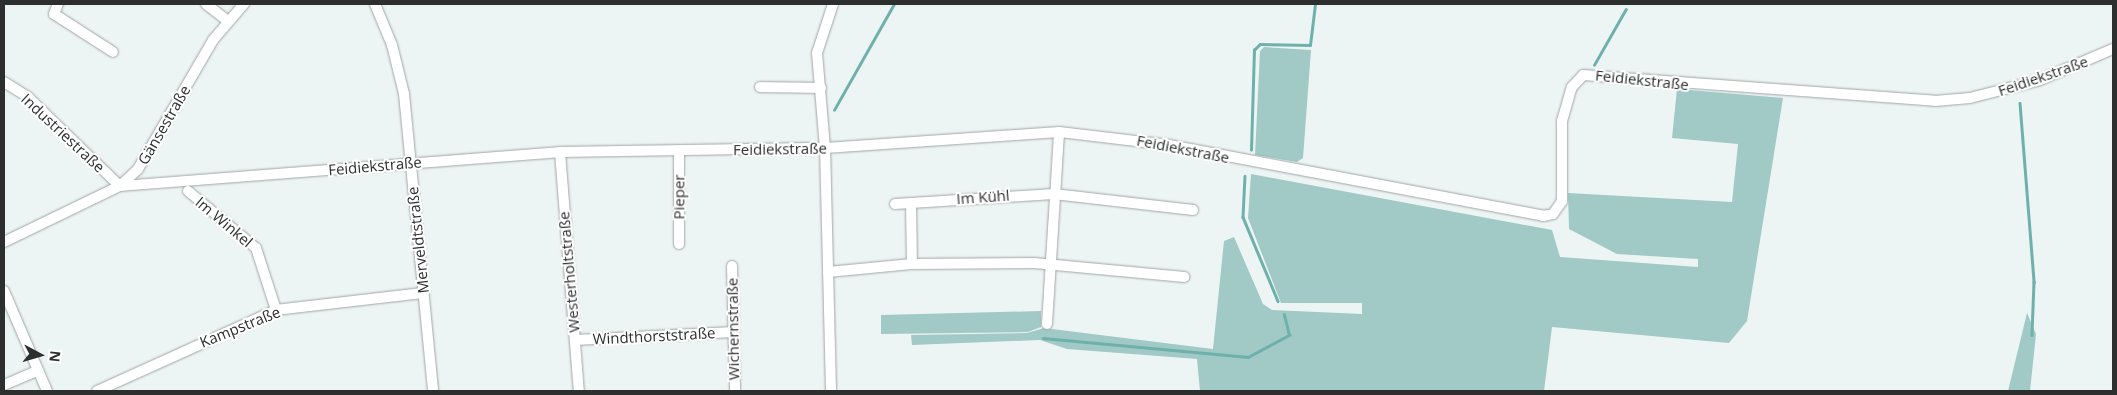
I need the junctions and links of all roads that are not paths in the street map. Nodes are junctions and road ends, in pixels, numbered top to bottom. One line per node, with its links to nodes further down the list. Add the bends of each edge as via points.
1 (58, 4): 8 (street, via 54,14)
2 (206, 4): 6 (street)
3 (244, 4): 6 (street, Gänsestraße)
4 (375, 4): 16 (street, Merveldtstraße, via 400,71)
5 (833, 4): 11 (street, via 817,53)
6 (228, 21): 17 (street, Gänsestraße, via 138,169)
7 (2113, 49): 12 (street, Feidiekstraße, via 2040,80 1970,98 1935,101 1583,74 1569,93 1562,121 1562,201 1553,214 1543,216 1169,145)
8 (113, 52)
9 (4, 82): 17 (street, Industriestraße, via 28,97)
10 (760, 87): 11 (street)
11 (821, 88): 13 (street)
12 (1059, 132): 13 (street, Feidiekstraße); 19 (street)
13 (826, 148): 14 (street, Feidiekstraße); 28 (street)
14 (679, 150): 15 (street, Feidiekstraße); 24 (street, Pieper)
15 (560, 152): 16 (street, Feidiekstraße); 36 (street, Westerholtstraße)
16 (410, 163): 17 (street, Feidiekstraße); 31 (street, Merveldtstraße)
17 (120, 186): 23 (street, Gänsestraße)
18 (188, 192): 32 (street, Im Winkel, via 256,248)
19 (1054, 194): 20 (street, Im Kühl); 22 (street, Im Kühl); 27 (street)
20 (912, 203): 21 (street, Im Kühl); 25 (street)
21 (895, 204)
22 (1193, 210)
23 (4, 242)
24 (679, 244)
25 (912, 264): 27 (street); 28 (street)
26 (732, 266): 35 (street, Wichernstraße)
27 (1050, 266): 29 (street); 34 (street)
28 (828, 272): 44 (street)
29 (1184, 277)
30 (4, 291): 33 (street)
31 (424, 293): 32 (street, Kampstraße); 41 (street, Merveldtstraße)
32 (276, 310): 40 (street, Kampstraße)
33 (8, 317): 37 (street)
34 (1047, 324)
35 (734, 332): 36 (street, Windthorststraße); 43 (street, Wichernstraße)
36 (575, 340): 42 (street, Westerholtstraße)
37 (37, 372): 38 (street); 39 (street)
38 (4, 385)
39 (47, 391)
40 (96, 391)
41 (433, 391)
42 (579, 391)
43 (735, 391)
44 (831, 391)

